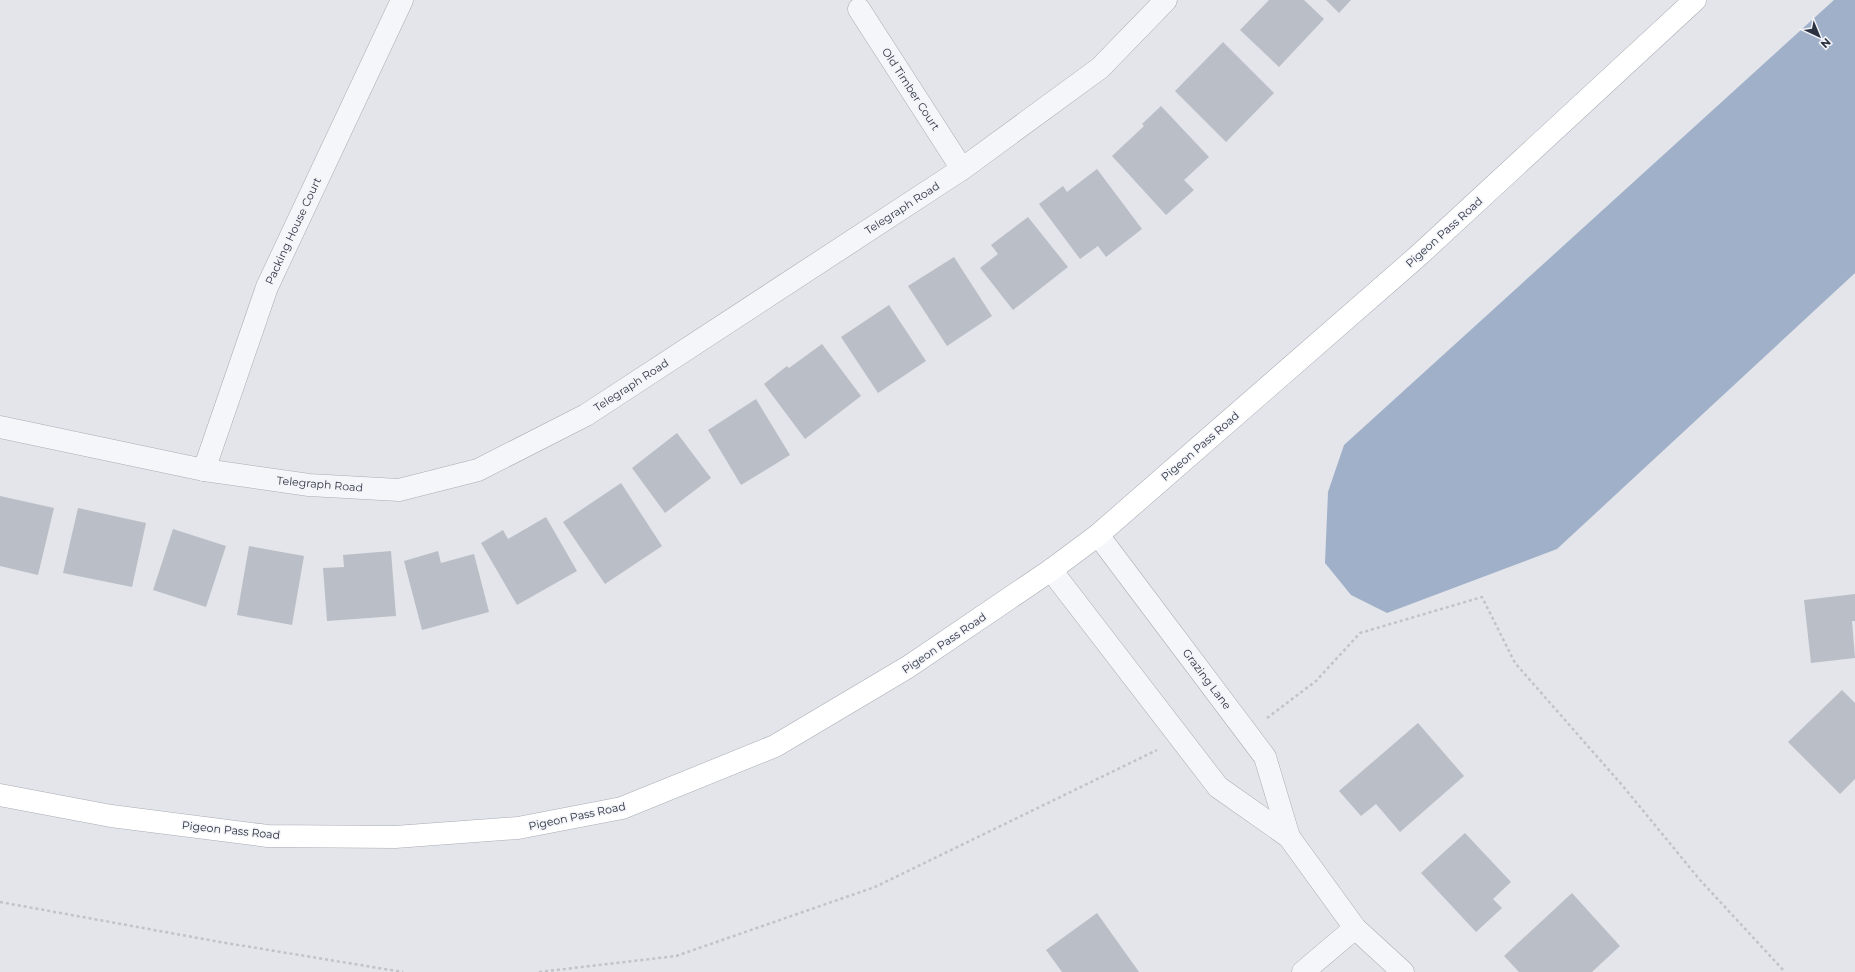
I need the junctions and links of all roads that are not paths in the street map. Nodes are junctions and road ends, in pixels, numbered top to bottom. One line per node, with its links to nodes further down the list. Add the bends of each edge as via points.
1 (402, 0): 7 (street, Packing House Court, via 267,287)
2 (1166, 0): 5 (street, Telegraph Road, via 1100,68)
3 (1695, 0): 8 (street, Pigeon Pass Road, via 1418,256)
4 (859, 9): 5 (street, Old Timber Court)
5 (962, 169): 7 (street, Telegraph Road, via 586,415 478,470 399,490 309,485)
6 (0, 427): 7 (street, Telegraph Road)
7 (204, 470)
8 (1098, 535): 9 (street, Pigeon Pass Road); 11 (street, Grazing Lane, via 1265,756)
9 (1051, 570): 10 (street, Pigeon Pass Road, via 908,667 775,746 622,808 518,828 395,837 268,836 111,816); 11 (street, Grazing Lane, via 1218,787)
10 (0, 796)
11 (1289, 837): 12 (street, Grazing Lane)
12 (1354, 928): 13 (street); 14 (street, Grazing Lane)
13 (1303, 972)
14 (1403, 972)

